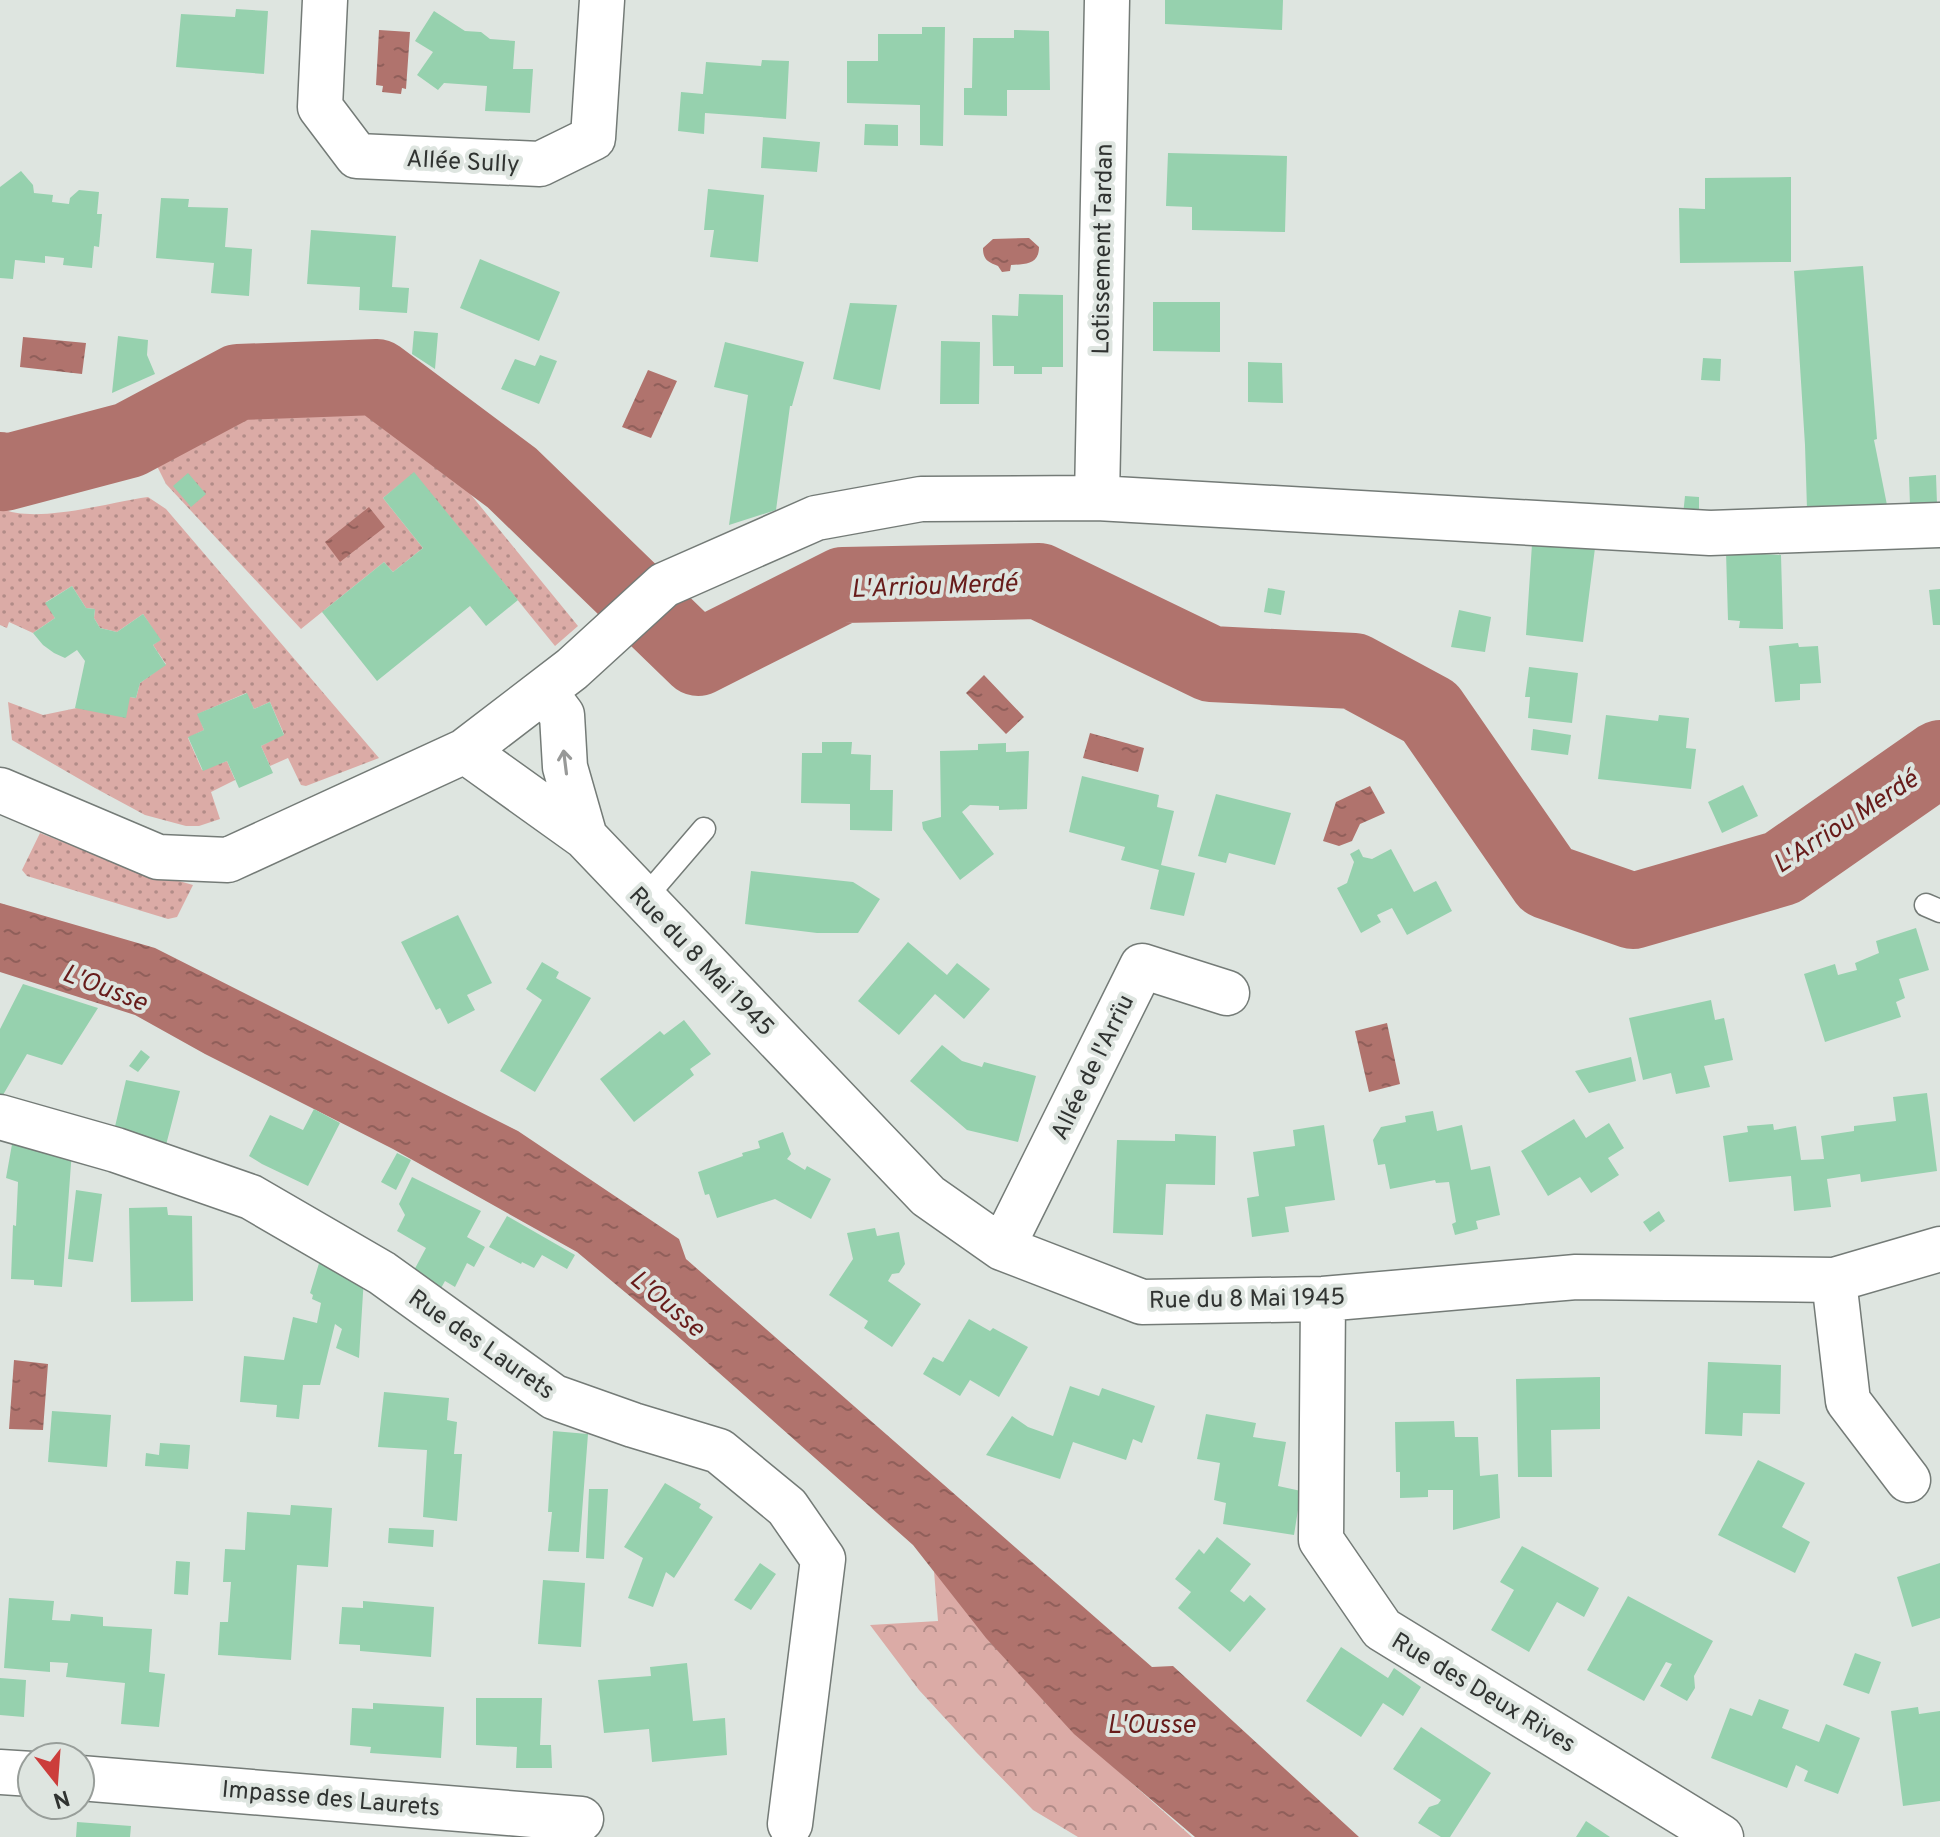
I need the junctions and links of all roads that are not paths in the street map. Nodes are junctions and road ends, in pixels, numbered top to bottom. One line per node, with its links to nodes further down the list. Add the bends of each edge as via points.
1 (325, 0): 2 (street, Allée Sully, via 320,107 357,156 540,164 593,138)
2 (602, 0)
3 (1107, 0): 4 (street, Lotissement Tardan)
4 (1097, 498): 5 (street, via 1710,533); 6 (street, via 921,499 816,518 664,585)
5 (1940, 525)
6 (544, 691): 7 (street); 10 (street, Rue du 8 Mai 1945, one-way to 6, via 565,767 562,715)
7 (465, 751): 8 (street, via 228,860 158,857); 10 (street, Rue du 8 Mai 1945)
8 (0, 790)
9 (704, 829): 11 (lane)
10 (585, 837): 11 (street, Rue du 8 Mai 1945)
11 (643, 900): 14 (street, Rue du 8 Mai 1945, via 928,1196)
12 (1227, 993): 14 (street, Allée de l'Arrïu, via 1142,966)
13 (0, 1117): 22 (street, Rue des Laurets, via 251,1197 382,1273 554,1397 719,1451 787,1507 823,1559)
14 (1002, 1248): 17 (street, Rue du 8 Mai 1945, via 1142,1302)
15 (1940, 1249): 16 (street, Rue du 8 Mai 1945)
16 (1834, 1280): 17 (street, Rue du 8 Mai 1945, via 1576,1277); 18 (street, via 1848,1401)
17 (1323, 1299): 23 (street, Rue des Deux Rives, via 1321,1540 1382,1629)
18 (1908, 1480)
19 (96, 1780): 21 (street, Impasse des Laurets)
20 (581, 1819): 21 (street, Impasse des Laurets)
21 (381, 1820)
22 (790, 1824)
23 (1721, 1837)

